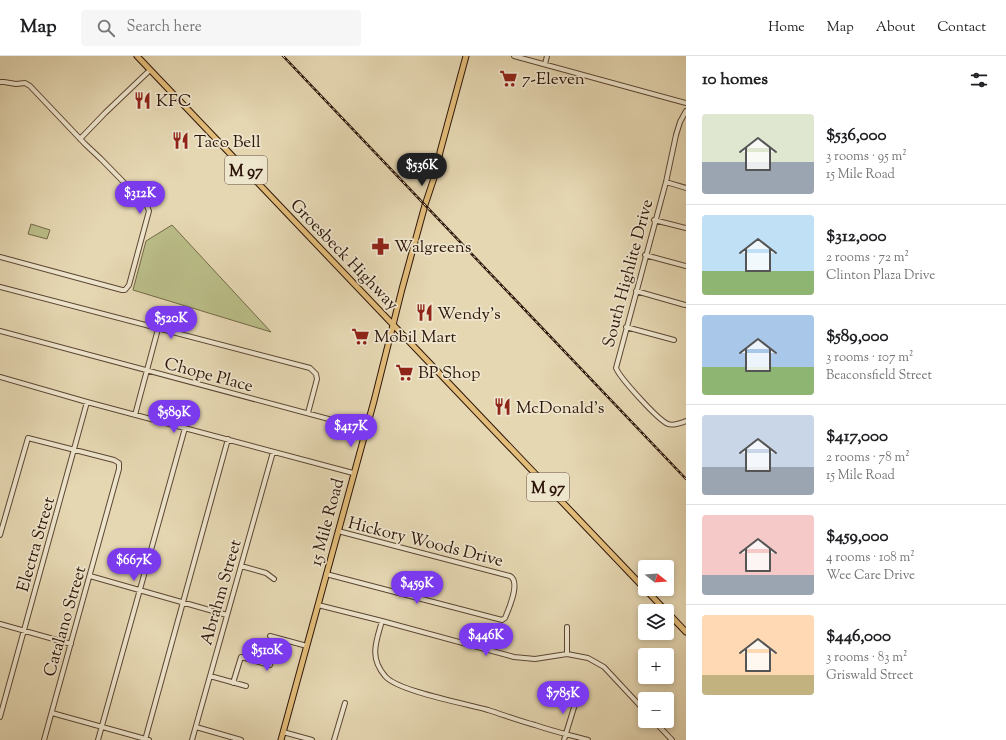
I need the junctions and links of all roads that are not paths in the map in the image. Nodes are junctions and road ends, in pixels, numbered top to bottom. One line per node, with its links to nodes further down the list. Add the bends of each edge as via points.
1 (137, 56): 6 (main road, Groesbeck Highway / M 97)
2 (466, 56): 21 (main road, 15 Mile Road)
3 (514, 56): 5 (street)
4 (547, 56): 5 (street)
5 (545, 64): 8 (street)
6 (150, 70): 10 (street); 21 (main road, Groesbeck Highway / M 97)
7 (0, 82): 10 (street, via 28,84)
8 (686, 103)
9 (686, 112): 11 (street, South Highlite Drive, via 680,122)
10 (80, 139): 16 (street, via 148,208 128,287 122,290)
11 (666, 182): 12 (street); 13 (street, South Highlite Drive)
12 (686, 188)
13 (654, 220): 14 (street); 15 (street, South Highlite Drive)
14 (686, 228)
15 (645, 255): 17 (street); 19 (street, South Highlite Drive)
16 (0, 257)
17 (686, 266)
18 (0, 287): 23 (street)
19 (636, 291): 20 (street); 22 (street, South Highlite Drive)
20 (686, 305)
21 (393, 324): 33 (main road, 15 Mile Road); 47 (main road, Groesbeck Highway / M 97)
22 (626, 327): 25 (street); 31 (street, South Highlite Drive, via 616,368 620,375 640,399 667,424)
23 (158, 329): 26 (street); 29 (street, via 310,368 317,379)
24 (0, 331): 26 (street, Chope Place)
25 (674, 340)
26 (146, 371): 29 (street, Chope Place); 30 (street)
27 (0, 377): 28 (street)
28 (87, 402): 30 (street); 35 (street, Electra Street)
29 (308, 413): 33 (street, Chope Place)
30 (135, 414): 32 (street)
31 (686, 422)
32 (185, 428): 34 (street); 45 (street)
33 (366, 429): 37 (main road, 15 Mile Road)
34 (228, 439): 36 (street); 46 (street)
35 (75, 450): 38 (street, via 27,439); 43 (street, Catalano Street, via 119,463); 54 (street, Electra Street)
36 (273, 452): 37 (street); 41 (street, Abrahm Street)
37 (353, 473): 39 (main road, 15 Mile Road)
38 (1, 526): 40 (street)
39 (338, 531): 42 (main road, 15 Mile Road); 42 (street, Hickory Woods Drive, via 510,576 516,584 506,618 502,620)
40 (0, 534)
41 (241, 566): 44 (street); 49 (street, Abrahm Street)
42 (326, 574): 48 (main road, 15 Mile Road)
43 (90, 576): 45 (street); 58 (street, Catalano Street)
44 (274, 578)
45 (140, 590): 46 (street); 69 (street)
46 (183, 603): 49 (street); 76 (street)
47 (658, 604)
48 (318, 606): 51 (street); 59 (main road, 15 Mile Road)
49 (227, 615): 61 (street, Abrahm Street)
50 (674, 620): 55 (main road, Groesbeck Highway / M 97)
51 (382, 621): 60 (street, via 521,658 535,659); 73 (street, via 375,645 375,656 384,675 393,682)
52 (0, 624): 54 (street)
53 (567, 627): 60 (street)
54 (24, 631): 58 (street); 68 (street, Electra Street)
55 (686, 632)
56 (270, 636): 57 (street)
57 (277, 638): 59 (street); 62 (street, via 270,665 241,657)
58 (71, 644): 67 (street, Catalano Street)
59 (306, 646): 72 (main road, 15 Mile Road)
60 (566, 654): 66 (street, via 588,658 604,667)
61 (210, 676): 62 (street); 70 (street, Abrahm Street)
62 (233, 682): 63 (street)
63 (246, 686)
64 (576, 701): 73 (street)
65 (345, 703): 81 (street)
66 (638, 703)
67 (52, 713): 69 (street); 74 (street, Catalano Street)
68 (0, 716)
69 (102, 727): 75 (street); 76 (street)
70 (196, 727): 77 (street, Abrahm Street); 78 (street)
71 (661, 728): 84 (street)
72 (283, 732): 79 (main road, 15 Mile Road); 80 (street)
73 (566, 734): 82 (street); 83 (street)
74 (44, 740)
75 (98, 740)
76 (147, 740)
77 (192, 740)
78 (241, 740)
79 (281, 740)
80 (312, 740)
81 (334, 740)
82 (564, 740)
83 (588, 740)
84 (672, 740)

